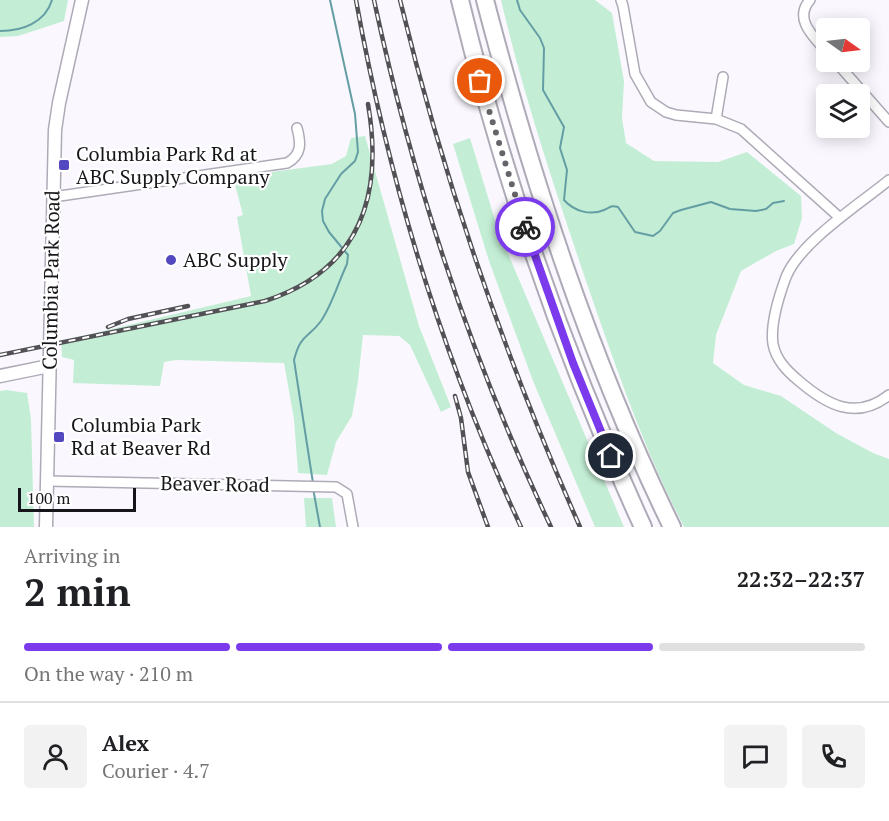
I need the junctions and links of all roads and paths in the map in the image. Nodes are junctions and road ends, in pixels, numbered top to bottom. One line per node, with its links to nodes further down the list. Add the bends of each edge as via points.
1 (82, 0): 13 (street, Columbia Park Road, via 57,114)
2 (460, 0): 21 (highway, via 495,131 538,267 585,392)
3 (485, 0): 22 (highway, via 565,264 624,420)
4 (621, 0): 9 (street, via 635,74 651,102 676,115)
5 (810, 0): 6 (street, via 803,20)
6 (816, 40)
7 (845, 72): 10 (street)
8 (723, 77): 9 (street)
9 (716, 119): 14 (street, via 748,135)
10 (889, 122)
11 (297, 128): 13 (street, via 299,149 287,163)
12 (889, 180): 14 (street)
13 (53, 197): 15 (street, Columbia Park Road)
14 (839, 217): 17 (street, via 805,250 786,276 774,320 774,346 792,375 834,405 866,407)
15 (49, 366): 16 (street); 18 (street, Columbia Park Road)
16 (0, 376)
17 (889, 395)
18 (47, 481): 19 (street, Columbia Park Road); 20 (street, Beaver Road, via 328,486 347,494)
19 (46, 527)
20 (353, 527)
21 (643, 527)
22 (672, 527)

